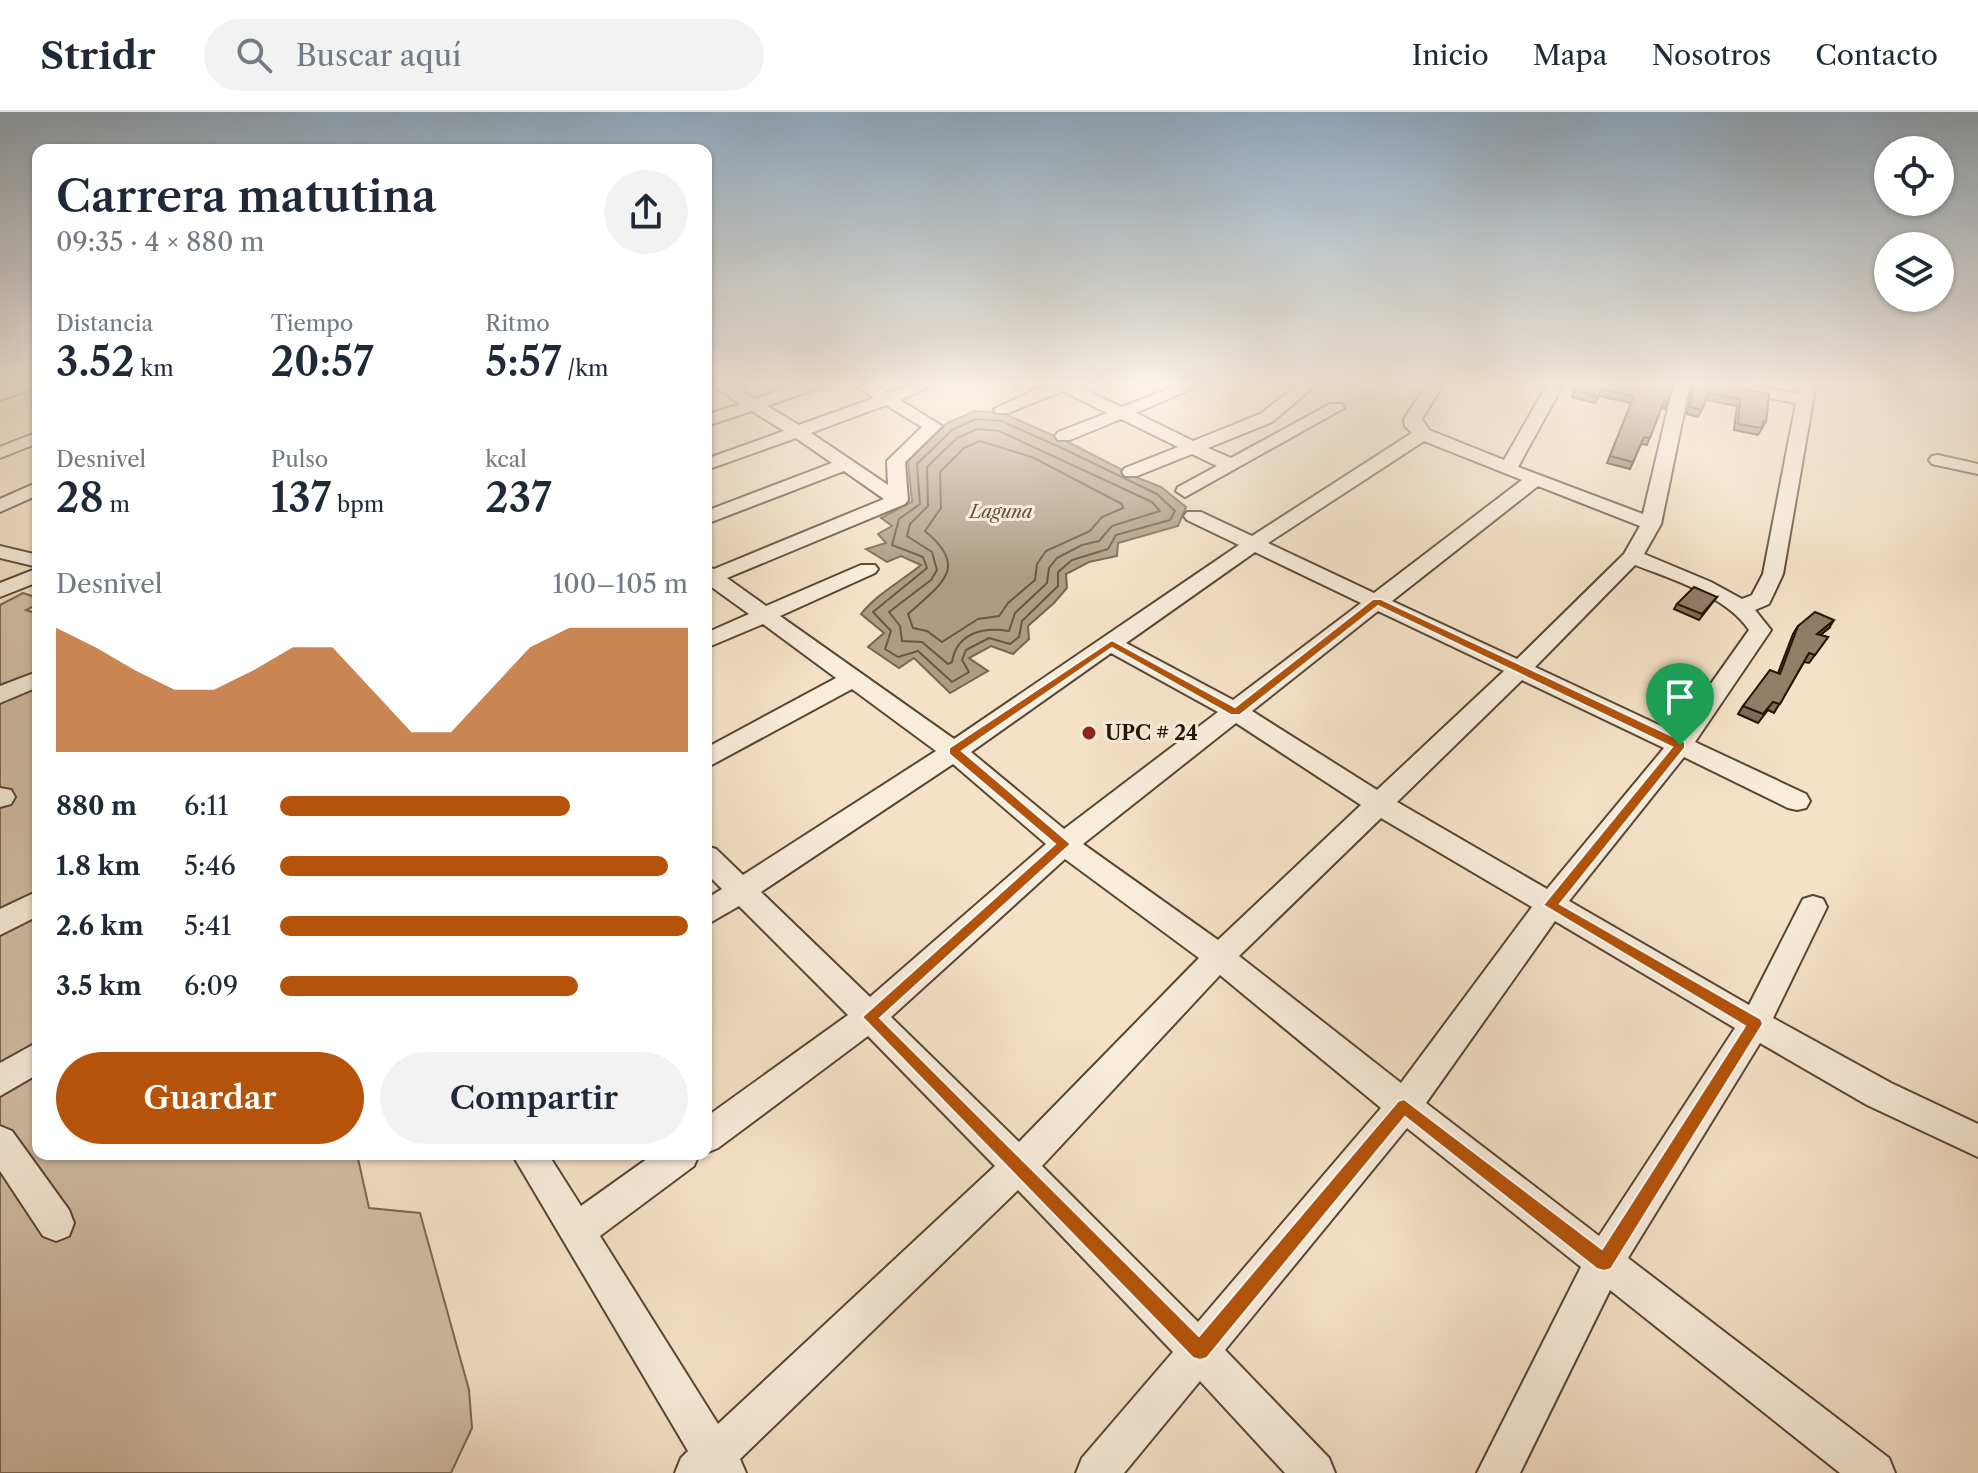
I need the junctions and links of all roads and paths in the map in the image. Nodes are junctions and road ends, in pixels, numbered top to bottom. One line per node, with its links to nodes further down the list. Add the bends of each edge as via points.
1 (755, 447): 14 (street)
2 (818, 447): 15 (street)
3 (911, 447): 23 (street, via 896,461)
4 (1190, 447): 12 (street)
5 (1201, 447): 12 (street)
6 (1264, 447): 16 (street)
7 (1404, 447): 28 (street)
8 (1454, 447): 17 (street)
9 (1520, 447): 17 (street)
10 (1668, 447): 27 (street)
11 (1796, 447): 38 (street, via 1773,574 1761,599)
12 (1195, 449): 16 (street); 19 (street)
13 (1938, 460): 18 (street)
14 (712, 463)
15 (844, 465): 23 (street); 25 (street)
16 (1230, 465): 22 (street)
17 (1508, 468): 20 (street)
18 (1978, 469)
19 (1131, 472)
20 (1535, 479): 27 (street); 37 (street)
21 (32, 491): 24 (street)
22 (1185, 491)
23 (898, 500): 33 (street)
24 (0, 506)
25 (712, 516)
26 (1194, 516): 28 (street)
27 (1651, 524): 30 (street)
28 (1255, 543): 37 (street); 41 (street)
29 (0, 552): 31 (street)
30 (1632, 557): 38 (street); 42 (street)
31 (32, 560)
32 (868, 569): 39 (street)
33 (712, 574)
34 (712, 576): 39 (street)
35 (32, 577): 36 (street)
36 (0, 591)
37 (1377, 601): 42 (street); 46 (street)
38 (1740, 608): 47 (street, via 1760,630)
39 (763, 613): 40 (street); 43 (street)
40 (712, 638)
41 (1112, 644): 46 (street); 48 (street)
42 (1521, 668): 47 (street); 51 (street)
43 (852, 679): 48 (street); 49 (street)
44 (32, 681): 45 (street)
45 (0, 695)
46 (1236, 712): 51 (street); 52 (street)
47 (1680, 745): 50 (street); 56 (street)
48 (954, 751): 52 (street); 54 (street)
49 (712, 756)
50 (1797, 801)
51 (1379, 804): 56 (street); 60 (street)
52 (1064, 844): 60 (street); 61 (street)
53 (712, 862): 54 (street)
54 (742, 891): 58 (street); 61 (street)
55 (32, 905): 59 (street)
56 (1550, 905): 62 (street); 65 (street)
57 (1813, 907): 62 (street)
58 (712, 910)
59 (0, 923)
60 (1219, 957): 65 (street); 71 (street)
61 (870, 1017): 66 (street); 71 (street)
62 (1755, 1024): 67 (street, via 1879,1094); 74 (street)
63 (32, 1060): 64 (street)
64 (0, 1081)
65 (1404, 1106): 74 (street); 75 (street)
66 (712, 1133)
67 (1978, 1141)
68 (0, 1142): 72 (street)
69 (533, 1160): 73 (street)
70 (674, 1160): 73 (street)
71 (1019, 1166): 75 (street); 76 (street)
72 (56, 1223)
73 (578, 1230): 76 (street)
74 (1604, 1262): 79 (street); 80 (street)
75 (1200, 1351): 77 (street); 78 (street)
76 (712, 1467)
77 (1097, 1473)
78 (1314, 1473)
79 (1498, 1473)
80 (1874, 1473)

